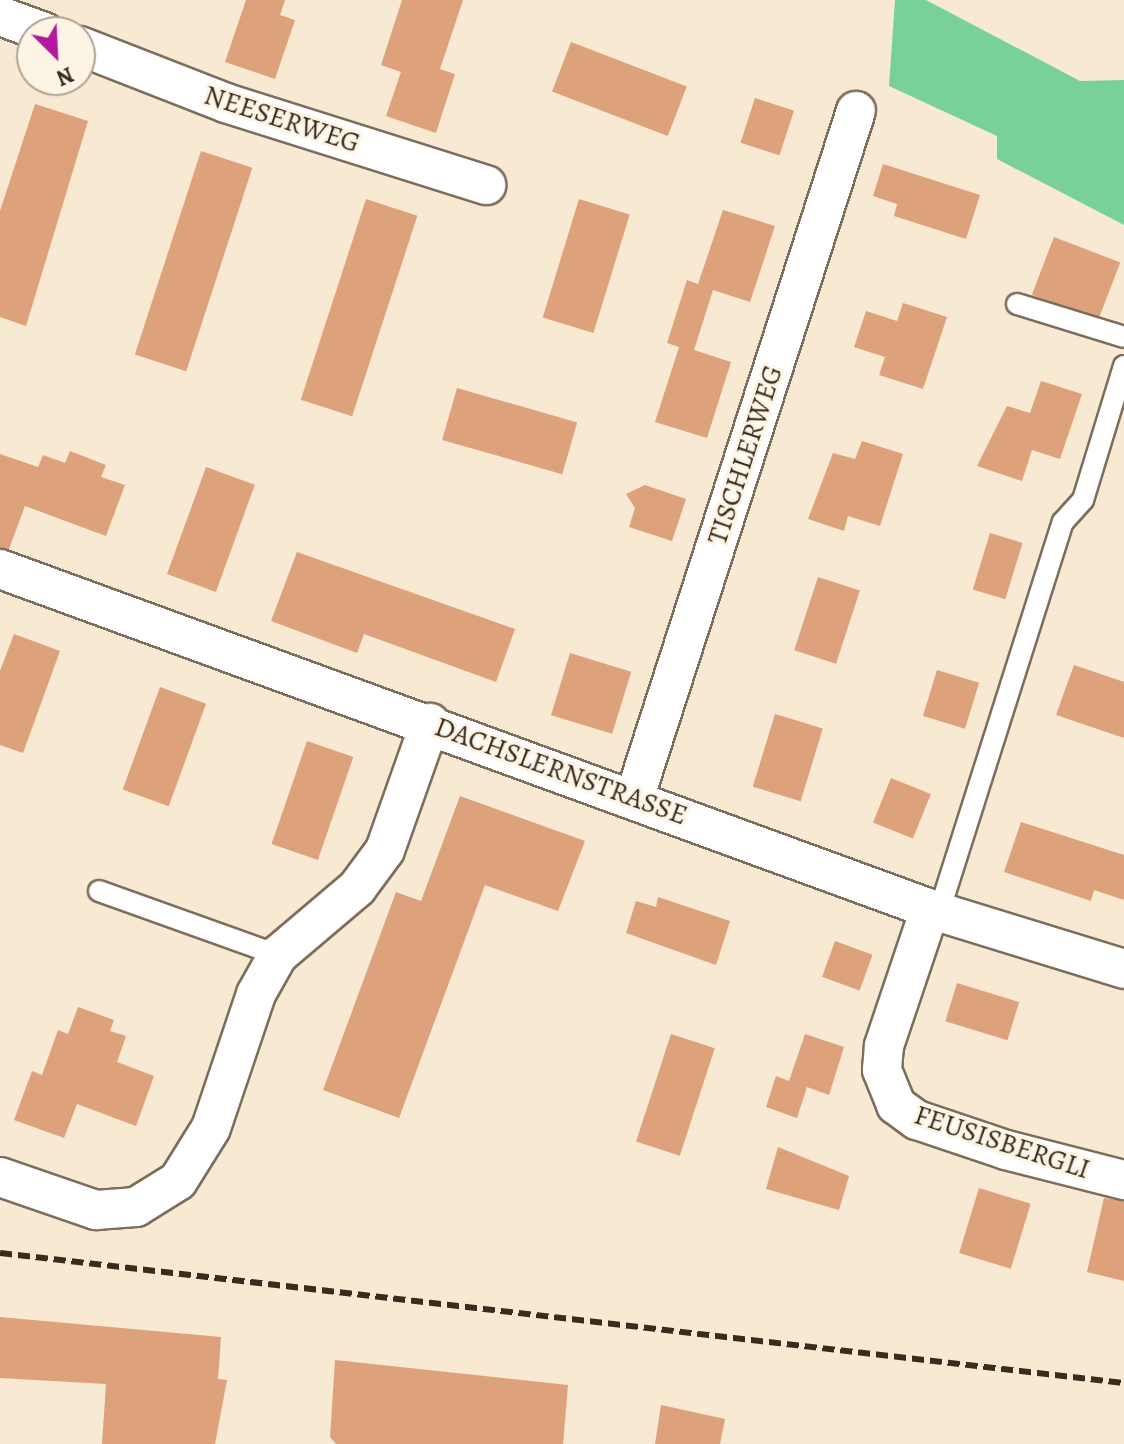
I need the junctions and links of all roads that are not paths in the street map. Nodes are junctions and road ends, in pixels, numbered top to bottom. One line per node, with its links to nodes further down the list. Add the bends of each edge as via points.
1 (96, 52): 3 (street, NEESERWEG, via 226,103)
2 (856, 111): 9 (street, TISCHLERWEG)
3 (486, 185)
4 (1017, 304): 5 (lane)
5 (1124, 337)
6 (1124, 366): 11 (lane, via 1083,500 1063,522)
7 (0, 569): 8 (street, DACHSLERNSTRASSE)
8 (430, 723): 9 (street, DACHSLERNSTRASSE); 12 (street, via 385,850 357,888)
9 (634, 799): 11 (street, DACHSLERNSTRASSE)
10 (99, 891): 12 (lane)
11 (935, 910): 13 (street, DACHSLERNSTRASSE); 15 (street, FEUSISBERGLI, via 884,1046 882,1070 896,1105 917,1120 1006,1150)
12 (278, 955): 14 (street, via 256,994 211,1128 178,1181 136,1207 96,1210)
13 (1124, 969)
14 (0, 1177)
15 (1124, 1180)

